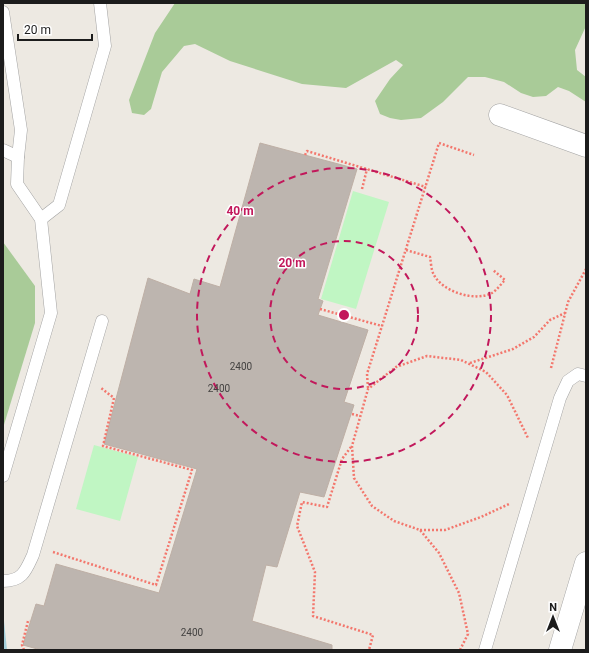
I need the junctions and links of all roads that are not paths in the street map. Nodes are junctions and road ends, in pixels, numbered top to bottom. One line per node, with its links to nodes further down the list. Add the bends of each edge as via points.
1 (100, 3): 9 (lane, via 105,46 59,204)
2 (3, 12): 3 (lane)
3 (8, 51): 4 (lane); 8 (lane, via 21,130)
4 (3, 65)
5 (500, 115): 6 (street)
6 (586, 146)
7 (3, 150): 8 (lane)
8 (18, 157): 9 (lane, via 17,184)
9 (41, 219): 12 (lane, via 51,313)
10 (102, 321): 14 (lane, via 33,555 20,577)
11 (586, 376): 16 (lane, via 578,374 568,381 560,398)
12 (3, 476)
13 (586, 564): 15 (street)
14 (3, 581)
15 (580, 602): 17 (street)
16 (485, 650)
17 (560, 650)

